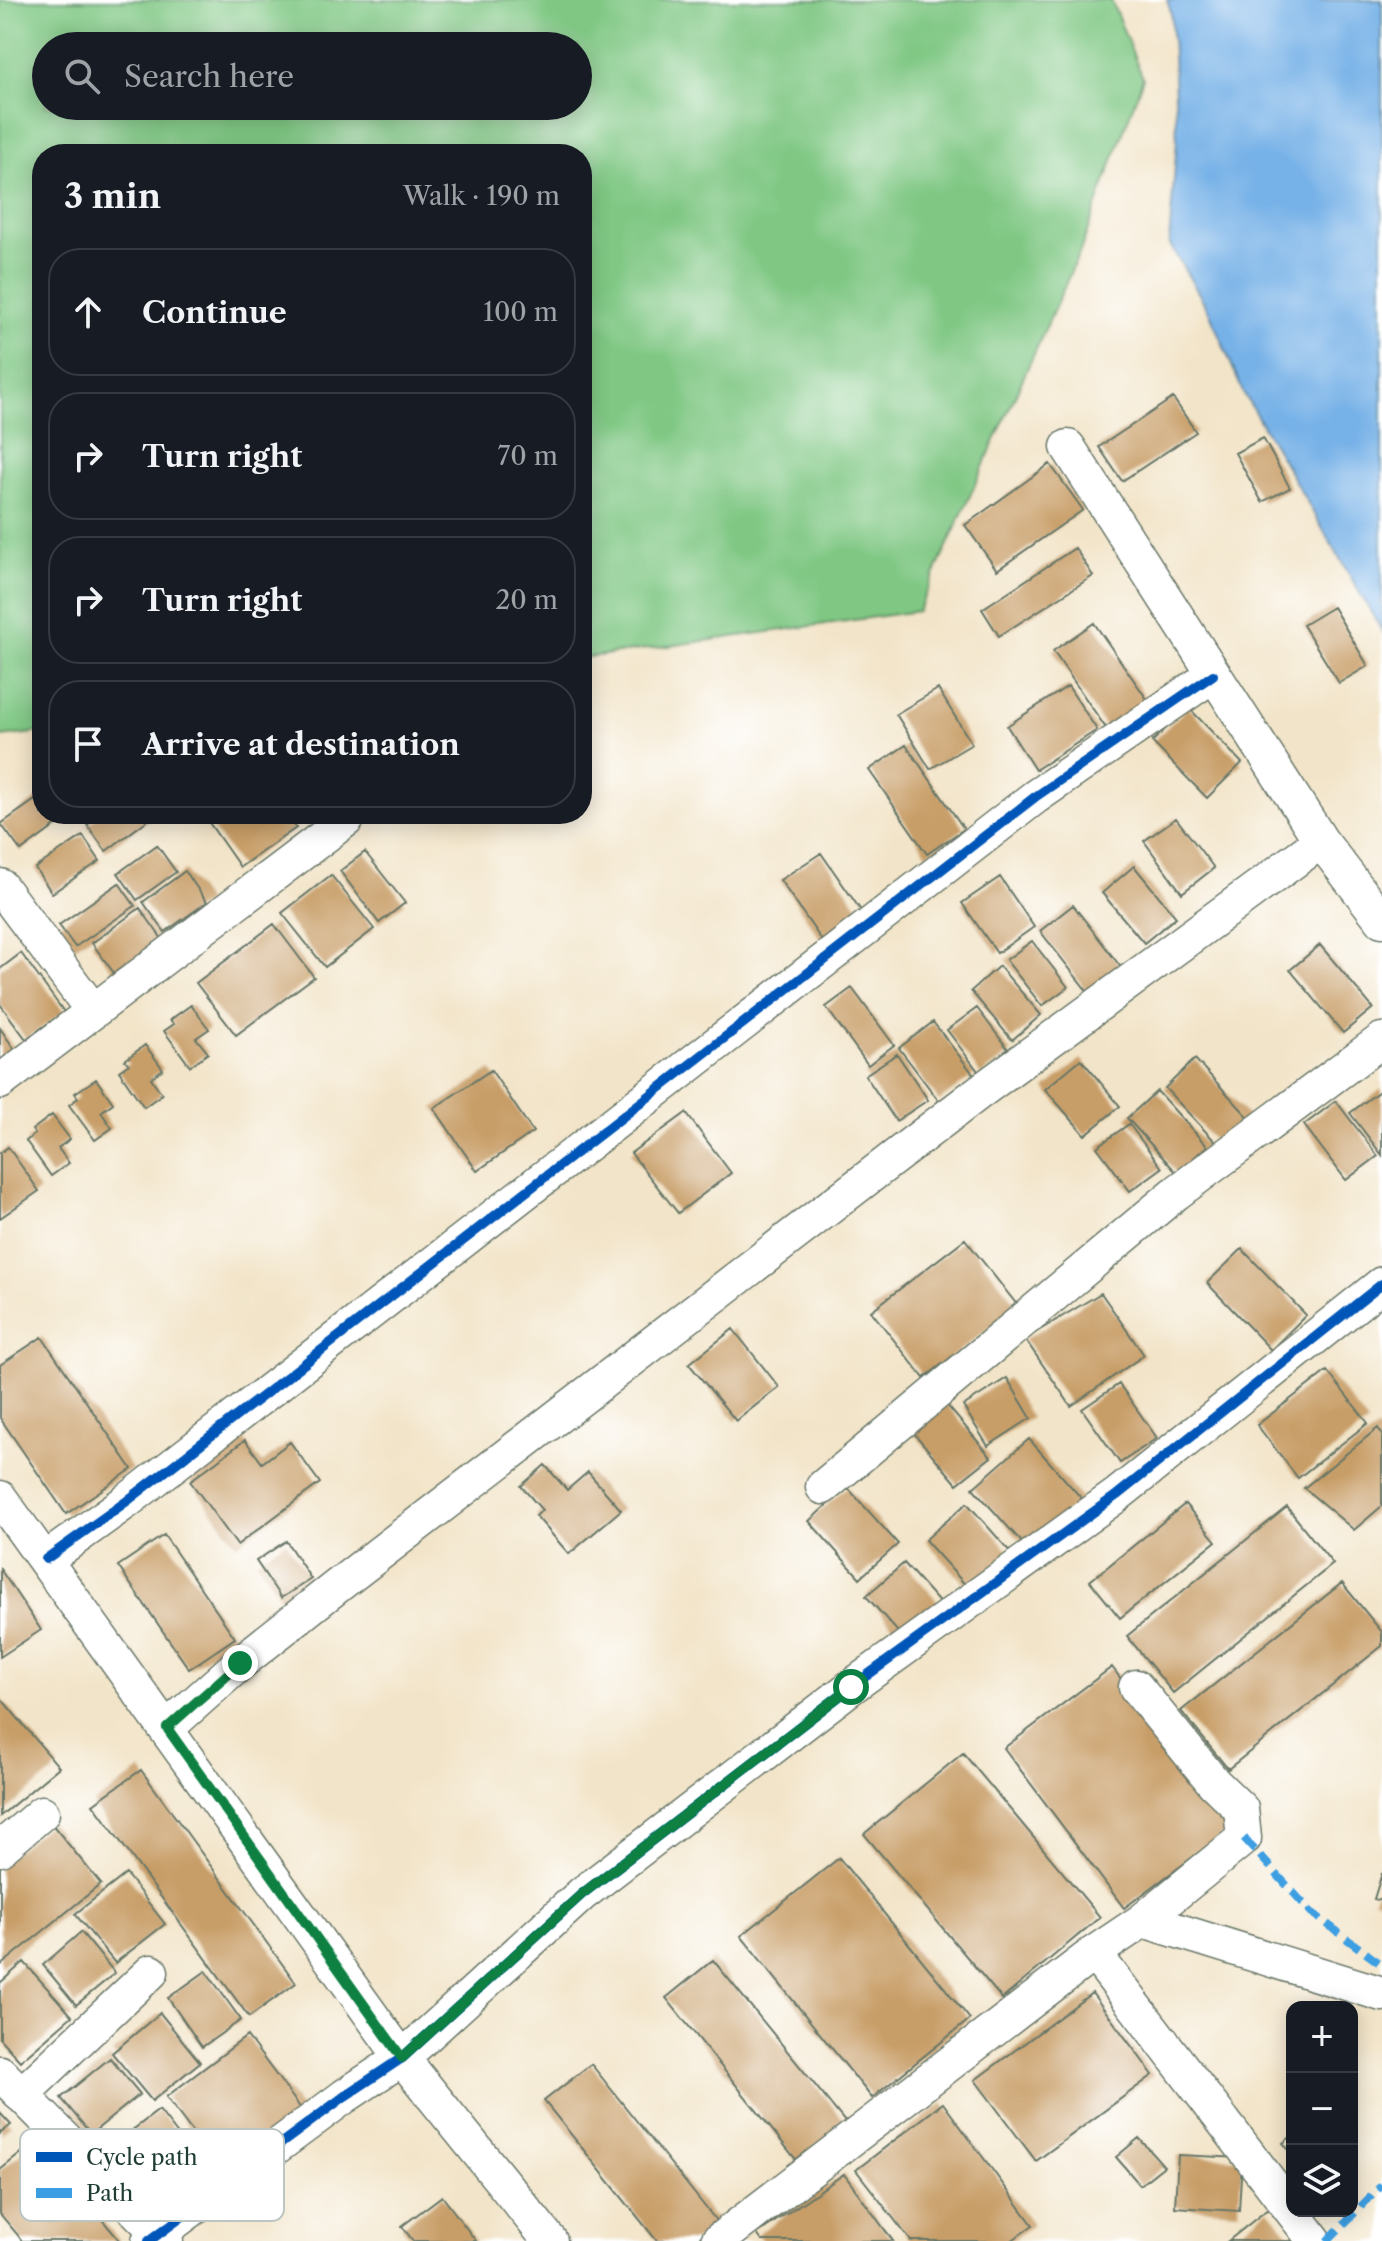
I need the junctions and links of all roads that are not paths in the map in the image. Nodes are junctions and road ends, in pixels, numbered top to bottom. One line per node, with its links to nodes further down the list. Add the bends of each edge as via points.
1 (1068, 447): 2 (street)
2 (1213, 675): 4 (street); 13 (street, via 1035,797)
3 (340, 824): 7 (street)
4 (1321, 841): 6 (street); 15 (street, via 965,1103 336,1587)
5 (0, 886): 7 (street)
6 (1382, 920)
7 (93, 1011): 9 (street)
8 (1382, 1040): 11 (street, via 1176,1193)
9 (0, 1082)
10 (1382, 1284): 22 (street, via 1117,1495 851,1687 582,1894)
11 (823, 1487)
12 (0, 1498): 13 (street)
13 (46, 1559): 15 (street)
14 (1136, 1687): 18 (street, via 1241,1809 1245,1826 1244,1838)
15 (167, 1728): 22 (street)
16 (42, 1813): 17 (street)
17 (0, 1849)
18 (1143, 1920): 19 (street); 21 (street)
19 (1094, 1953): 30 (street); 31 (street)
20 (151, 1972): 23 (street)
21 (1382, 1994)
22 (402, 2058): 25 (street); 29 (street)
23 (11, 2084): 24 (street)
24 (54, 2129)
25 (284, 2145)
26 (142, 2221): 28 (street)
27 (181, 2221): 28 (street)
28 (158, 2238)
29 (550, 2241)
30 (718, 2241)
31 (1315, 2241)

